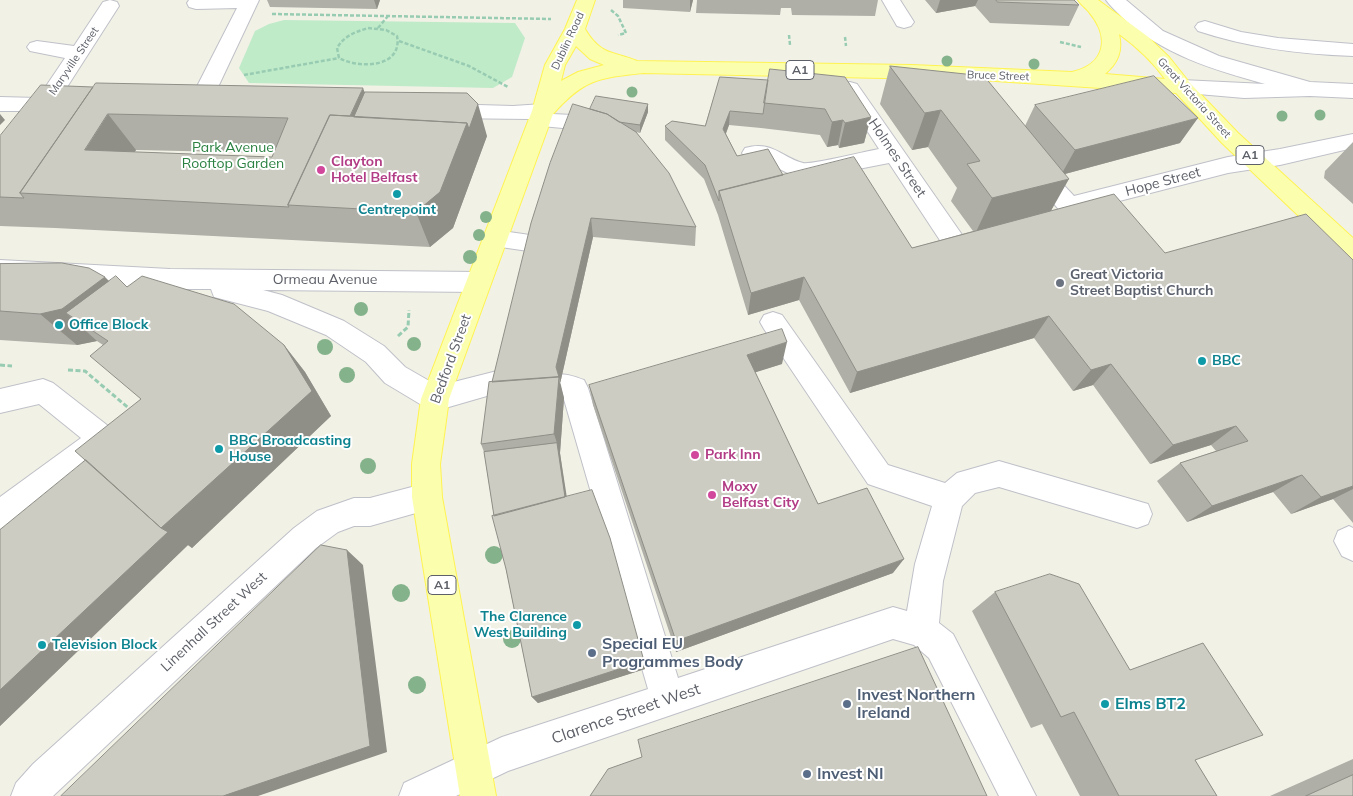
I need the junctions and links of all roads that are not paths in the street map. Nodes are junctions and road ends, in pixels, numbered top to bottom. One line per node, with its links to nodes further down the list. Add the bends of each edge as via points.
1 (586, 0): 10 (main road, Dublin Road / A1)
2 (891, 0): 8 (street)
3 (1115, 0): 19 (street, via 1154,34 1174,44 1236,70)
4 (250, 1): 5 (street); 23 (street)
5 (196, 3)
6 (1092, 5): 17 (main road, Great Victoria Street / A1, via 1109,32 1110,55 1099,70); 18 (main road, Great Victoria Street / A1, via 1140,40)
7 (110, 6): 13 (street, Maryville Street)
8 (904, 22)
9 (1205, 27): 12 (street, via 1230,36 1281,45)
10 (575, 29): 14 (main road, Bruce Street / A1, via 594,54); 27 (main road, Dublin Road / A1, via 555,65)
11 (37, 47): 13 (street)
12 (1353, 50)
13 (81, 52): 24 (street, Maryville Street)
14 (643, 68): 15 (main road, Bruce Street / A1); 27 (main road, Bruce Street / A1, via 585,76 567,86)
15 (838, 71): 16 (main road, Bruce Street / A1); 32 (street, Holmes Street)
16 (956, 74): 17 (main road, Bruce Street / A1); 21 (street)
17 (1067, 78): 18 (main road, Bruce Street / A1)
18 (1182, 87): 19 (street, Bruce Street, via 1244,91); 34 (main road, Great Victoria Street / A1)
19 (1310, 89): 20 (street, Bruce Street)
20 (1353, 91)
21 (973, 93)
22 (0, 104): 24 (street)
23 (200, 104)
24 (44, 105): 25 (street); 33 (street, Maryville Street)
25 (84, 106)
26 (425, 110): 27 (street)
27 (541, 116): 28 (street, via 598,128); 35 (main road, Bedford Street / A1)
28 (624, 140)
29 (1353, 141): 34 (street, Hope Street)
30 (1018, 149): 34 (street, Hope Street, via 1069,206 1221,167)
31 (753, 153): 32 (street, via 767,154 802,172 858,171)
32 (894, 154): 37 (street, Holmes Street)
33 (0, 162)
34 (1257, 162): 38 (main road, Great Victoria Street / A1)
35 (494, 239): 36 (street); 41 (main road, Bedford Street / A1)
36 (535, 243)
37 (956, 246)
38 (1353, 252)
39 (0, 269): 40 (street, Ormeau Avenue)
40 (170, 278): 41 (street, Ormeau Avenue); 45 (street, Ormeau Avenue, via 273,302 335,328 375,354 395,375)
41 (479, 282): 45 (main road, Bedford Street / A1)
42 (773, 322): 48 (street, via 878,476)
43 (502, 381): 45 (street)
44 (560, 384): 52 (street, via 574,388)
45 (435, 399): 47 (main road, Bedford Street / A1, via 426,464)
46 (0, 401): 49 (street, via 43,390 102,438)
47 (426, 497): 53 (main road, Bedford Street / A1); 54 (street, Linenhall Street West, via 370,512 354,512 328,521 305,538)
48 (949, 498): 50 (street, via 967,482 999,474); 51 (street, via 922,611)
49 (0, 514)
50 (1138, 514)
51 (923, 631): 52 (street, Clarence Street West, via 893,623); 56 (street, via 941,646)
52 (668, 700): 53 (street, Clarence Street West, via 502,755)
53 (476, 783): 55 (street, Clarence Street West)
54 (29, 796)
55 (417, 796)
56 (1018, 796)

